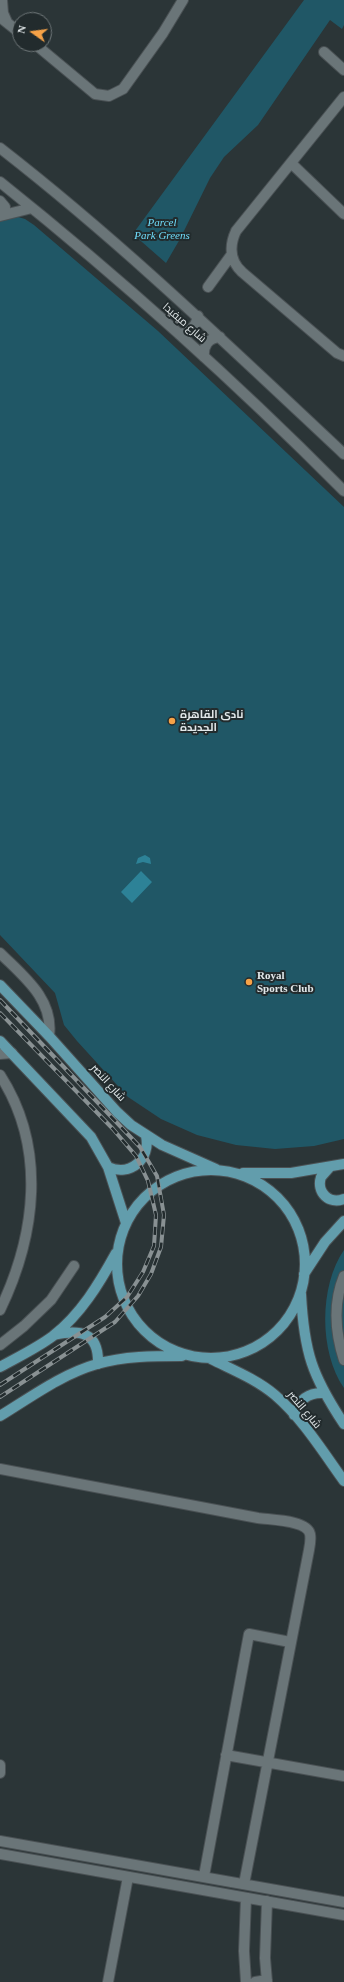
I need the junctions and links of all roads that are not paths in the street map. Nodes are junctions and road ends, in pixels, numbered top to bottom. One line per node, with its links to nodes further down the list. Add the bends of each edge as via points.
1 (2, 0): 4 (street, via 3,13)
2 (183, 0): 6 (street, via 123,89 109,96 95,94)
3 (0, 17): 4 (street)
4 (8, 24): 5 (street)
5 (12, 27)
6 (45, 52)
7 (324, 52): 8 (street)
8 (344, 70)
9 (344, 97): 11 (street)
10 (0, 148): 19 (street, شارع ميفيدا, via 120,247)
11 (291, 163): 15 (street); 17 (street, via 236,231 232,242)
12 (0, 182): 14 (street, شارع ميفيدا)
13 (0, 201): 16 (street, via 5,207)
14 (32, 208): 16 (street); 20 (street, شارع ميفيدا)
15 (344, 214)
16 (2, 215)
17 (232, 254): 18 (street); 22 (street, via 235,264 242,272 337,353)
18 (208, 287)
19 (198, 316): 20 (street, via 190,330); 21 (street, شارع ميفيدا)
20 (179, 334): 23 (street, شارع ميفيدا)
21 (220, 337): 23 (street, via 206,344); 24 (street, شارع ميفيدا)
22 (344, 356)
23 (204, 357): 25 (street, شارع ميفيدا, via 230,379)
24 (344, 454)
25 (344, 491)
26 (0, 953): 28 (street, via 37,990 44,1001 50,1026)
27 (0, 985): 28 (main road, شارع النصر)
28 (49, 1036): 33 (main road, شارع النصر, via 117,1112)
29 (0, 1041): 30 (main road)
30 (12, 1053): 31 (street); 35 (main road, via 91,1137)
31 (0, 1054)
32 (0, 1075): 47 (street, via 18,1108 26,1133 31,1184 26,1240 19,1268)
33 (146, 1136): 35 (main road, via 146,1151 138,1164 123,1170); 37 (main road, شارع النصر)
34 (344, 1164): 36 (main road)
35 (108, 1167): 41 (main road)
36 (329, 1168): 38 (main road, via 272,1174); 39 (main road, via 319,1181 322,1193 331,1200)
37 (219, 1170): 38 (main road); 41 (main road, via 197,1171 158,1187 138,1205)
38 (233, 1172): 44 (main road, via 263,1186 292,1216 300,1234)
39 (344, 1199)
40 (344, 1221): 44 (main road, via 325,1242)
41 (126, 1223): 42 (main road)
42 (118, 1250): 48 (main road, via 95,1291); 50 (main road, via 119,1284 131,1314 150,1336 167,1348)
43 (74, 1266): 49 (street, via 51,1300)
44 (304, 1274): 46 (main road)
45 (344, 1276): 52 (street, via 336,1315 337,1335)
46 (301, 1292): 51 (main road, via 294,1309 281,1327 265,1342 236,1355); 55 (main road, شارع النصر, via 307,1351)
47 (0, 1310)
48 (53, 1336): 53 (main road, via 74,1332 88,1336 97,1347); 54 (main road)
49 (0, 1345)
50 (187, 1356): 51 (main road); 53 (main road, via 138,1358)
51 (211, 1359): 56 (main road, شارع النصر, via 260,1384)
52 (344, 1360)
53 (98, 1364): 57 (main road, via 56,1382)
54 (0, 1367)
55 (324, 1393): 56 (main road, via 305,1398 298,1405); 58 (main road, شارع النصر)
56 (294, 1415): 60 (main road, شارع النصر)
57 (0, 1416)
58 (344, 1424)
59 (0, 1469): 61 (street, via 307,1527 310,1535 309,1550)
60 (344, 1481)
61 (290, 1642): 62 (street, via 249,1634); 63 (street)
62 (226, 1755): 63 (street); 70 (street)
63 (267, 1762): 66 (street); 73 (street)
64 (0, 1765): 65 (street)
65 (0, 1773)
66 (344, 1776)
67 (0, 1841): 69 (street)
68 (0, 1854): 71 (street)
69 (162, 1869): 70 (street); 72 (street)
70 (204, 1876): 73 (street)
71 (128, 1877): 72 (street); 79 (street)
72 (160, 1882): 74 (street)
73 (244, 1884): 76 (street)
74 (246, 1898): 75 (street); 80 (street)
75 (267, 1901): 77 (street); 78 (street)
76 (344, 1902)
77 (344, 1915)
78 (267, 1981): 81 (street)
79 (108, 1982)
80 (246, 1982)
81 (255, 1982)

